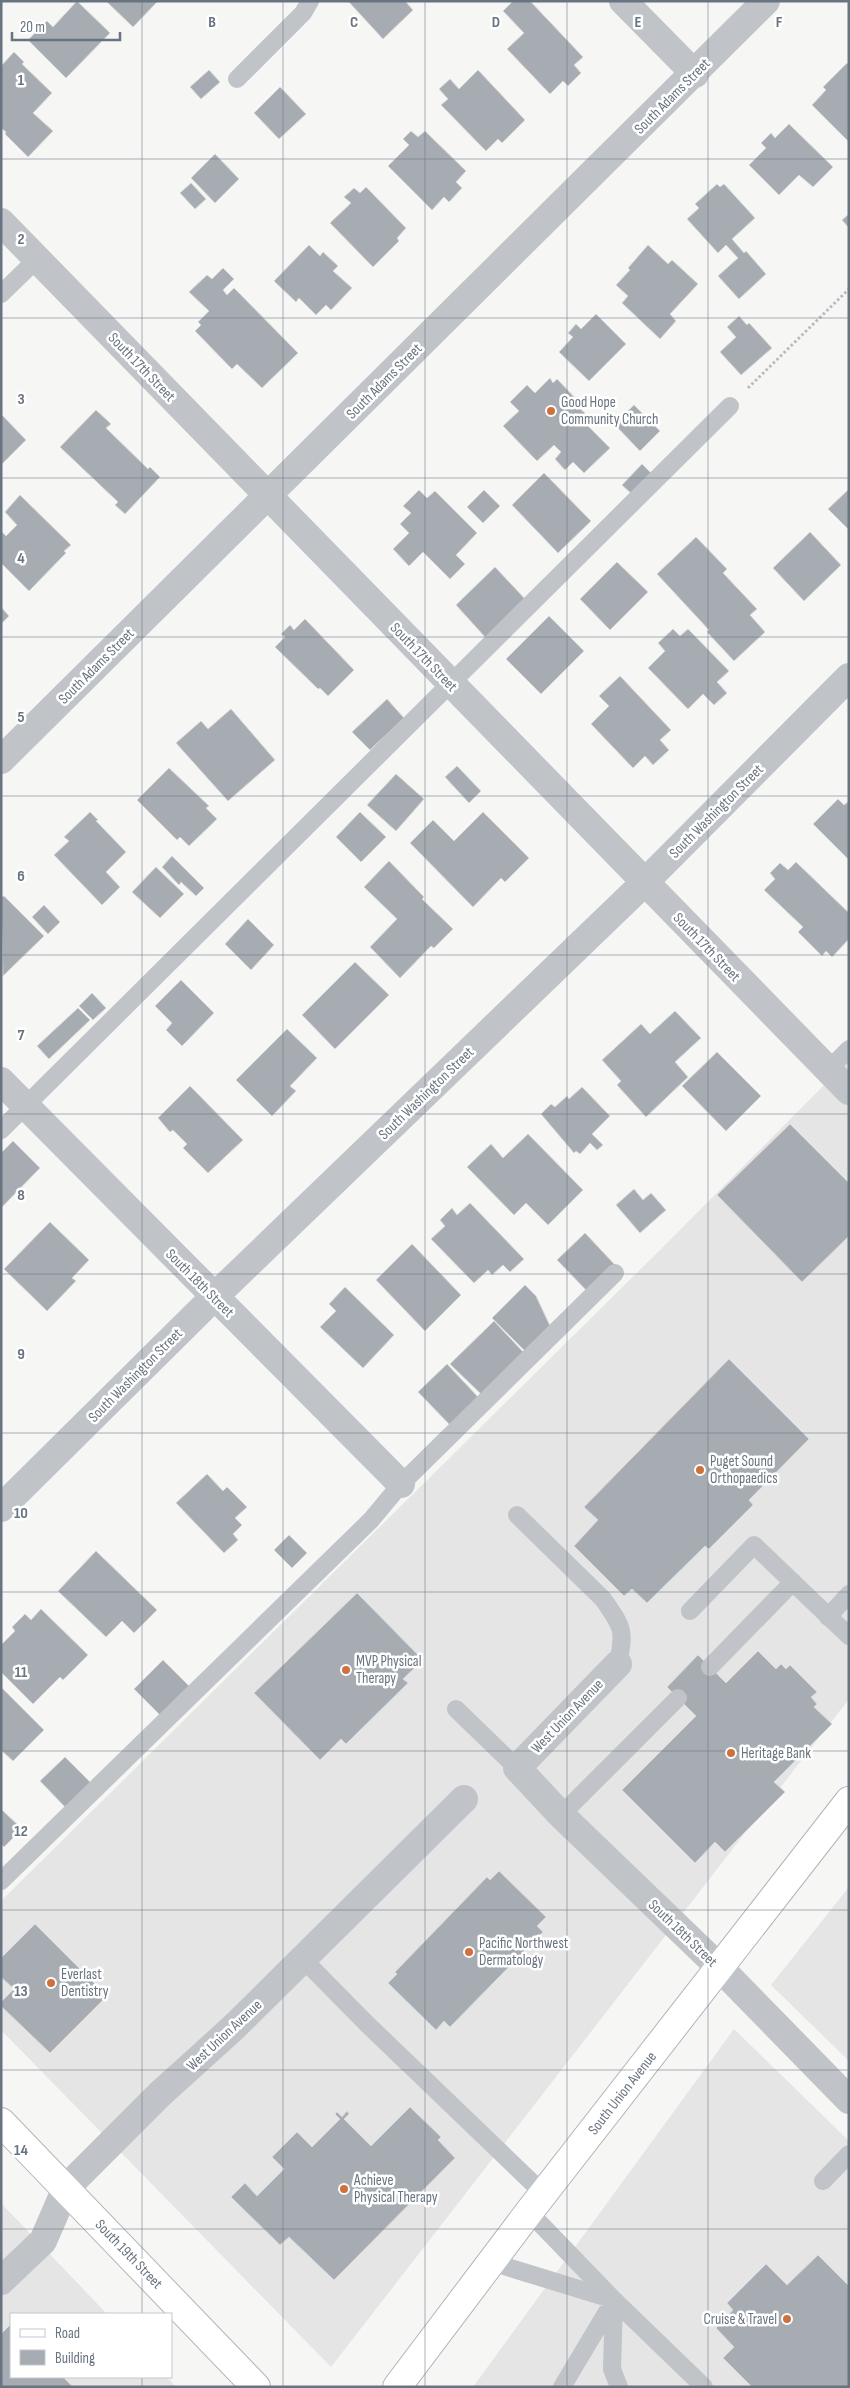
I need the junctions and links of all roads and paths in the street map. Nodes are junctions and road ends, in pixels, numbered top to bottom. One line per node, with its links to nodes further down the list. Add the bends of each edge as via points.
1 (310, 1): 5 (lane, via 303,13)
2 (623, 1): 4 (street)
3 (766, 1): 4 (street, South Adams Street)
4 (695, 74): 11 (street, South Adams Street)
5 (237, 79)
6 (1, 222): 7 (street, South 17th Street)
7 (37, 259): 9 (lane); 11 (street, South 17th Street)
8 (849, 289): 10 (path)
9 (1, 294)
10 (730, 406): 13 (lane)
11 (268, 496): 13 (street, South 17th Street); 14 (street, South Adams Street)
12 (849, 677): 15 (street, South Washington Street)
13 (451, 684): 15 (street, South 17th Street); 20 (lane)
14 (1, 760)
15 (644, 883): 17 (street, South 17th Street); 23 (street, South Washington Street)
16 (849, 1049): 17 (lane)
17 (828, 1070): 19 (street, South 17th Street)
18 (1, 1081): 20 (street, South 18th Street)
19 (849, 1091)
20 (25, 1106): 21 (lane); 23 (street, South 18th Street)
21 (1, 1130)
22 (615, 1273): 24 (lane)
23 (214, 1297): 24 (street, South 18th Street); 25 (street, South Washington Street)
24 (401, 1484): 40 (lane, via 371,1520)
25 (1, 1508)
26 (517, 1515): 32 (lane, via 603,1599 622,1629)
27 (793, 1582): 29 (lane, via 754,1545); 30 (lane); 33 (lane)
28 (849, 1594): 30 (lane)
29 (690, 1612)
30 (828, 1617): 31 (lane)
31 (849, 1636)
32 (618, 1664): 36 (street, West Union Avenue)
33 (710, 1667)
34 (678, 1698): 39 (lane)
35 (456, 1709): 36 (lane)
36 (517, 1768): 39 (street, South 18th Street)
37 (464, 1799): 41 (street, West Union Avenue)
38 (849, 1802): 42 (main road, South Union Avenue)
39 (561, 1816): 42 (street, South 18th Street)
40 (1, 1881)
41 (302, 1959): 47 (street, West Union Avenue); 48 (lane)
42 (719, 1967): 43 (street, South 18th Street); 48 (main road, South Union Avenue)
43 (849, 2100)
44 (1, 2122): 47 (main road, South 19th Street)
45 (849, 2154): 46 (lane)
46 (823, 2181)
47 (66, 2188): 50 (street, West Union Avenue, via 43,2241); 52 (main road, South 19th Street)
48 (537, 2203): 49 (main road, South Union Avenue); 51 (lane)
49 (491, 2262): 51 (lane); 53 (main road, South Union Avenue)
50 (1, 2281)
51 (614, 2300): 54 (lane); 55 (lane, via 612,2369); 56 (lane)
52 (256, 2387)
53 (397, 2387)
54 (562, 2387)
55 (619, 2387)
56 (704, 2387)

